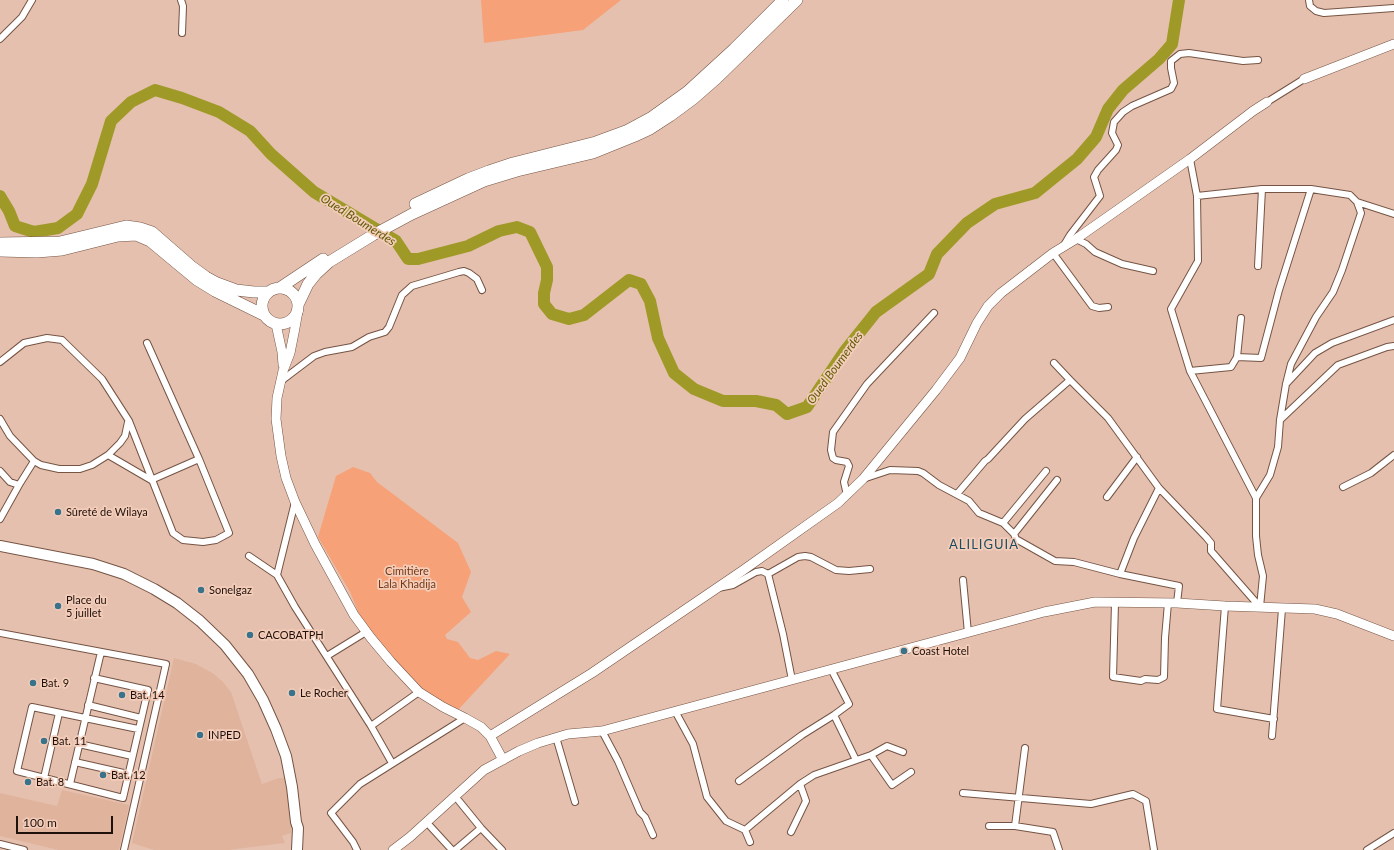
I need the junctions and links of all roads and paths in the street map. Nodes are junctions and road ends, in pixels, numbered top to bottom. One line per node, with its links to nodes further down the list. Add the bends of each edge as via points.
1 (32, 0): 8 (street, via 22,17)
2 (181, 0): 7 (street)
3 (783, 0): 19 (highway, via 687,92 652,117 626,131 596,142 513,163 482,174 434,195)
4 (797, 0): 19 (highway, via 717,78 693,99 650,129 593,153 489,179)
5 (1309, 0): 6 (street, via 1310,6 1316,11 1324,12)
6 (1394, 8)
7 (182, 33)
8 (0, 38)
9 (1394, 44): 11 (street)
10 (1258, 60): 23 (street, via 1242,61 1189,53 1180,54 1171,61 1174,83 1171,89 1132,106 1114,122 1112,133 1118,144 1116,150 1094,177 1100,196)
11 (1304, 78): 12 (street)
12 (1267, 102): 13 (street)
13 (1190, 159): 16 (street); 21 (street)
14 (1262, 189): 15 (street); 16 (street); 26 (street)
15 (1311, 189): 17 (street, via 1350,195); 40 (street, via 1279,290 1261,358)
16 (1197, 196): 44 (street, via 1198,261 1171,309)
17 (1357, 202): 18 (street); 47 (street, via 1361,212 1342,270 1333,292 1316,317 1291,364)
18 (1394, 214)
19 (387, 224): 20 (highway)
20 (370, 233): 28 (highway, via 328,255); 32 (highway, via 322,267 308,284)
21 (1076, 239): 23 (street); 27 (street, via 1095,252 1122,264)
22 (0, 243): 30 (highway, via 60,242 126,226 140,228 152,232 191,266 218,283 236,290)
23 (1064, 246): 25 (street)
24 (0, 251): 34 (highway, via 62,250 118,236 136,235 150,242 197,280)
25 (1053, 253): 31 (street, via 1092,306); 58 (street, via 988,306 955,365)
26 (1258, 266)
27 (1153, 271)
28 (281, 287): 30 (highway); 32 (highway, via 291,291 297,300)
29 (482, 290): 46 (street, via 477,279 464,272 412,286 402,295 385,332 349,348 319,354 307,360)
30 (268, 292): 34 (highway, via 262,303)
31 (1108, 307)
32 (298, 308): 37 (highway, via 295,316 287,323); 43 (street, via 290,353)
33 (934, 314): 65 (street, via 867,384 832,432 833,458 847,462 849,466 844,482)
34 (264, 315): 37 (highway)
35 (1242, 318): 40 (street)
36 (1394, 320): 47 (street, via 1332,343 1316,353)
37 (276, 324): 43 (street)
38 (147, 343): 54 (street)
39 (1394, 346): 49 (street, via 1338,365)
40 (1237, 357): 44 (street, via 1230,367)
41 (0, 362): 50 (street, via 24,343 47,338 62,340 102,379)
42 (1054, 364): 45 (street)
43 (283, 371): 46 (street)
44 (1190, 371): 67 (street)
45 (1070, 380): 53 (street, via 1108,418); 64 (street, via 1025,419)
46 (281, 381): 68 (street, via 277,398 278,438 286,478)
47 (1286, 384): 49 (street)
48 (0, 419): 55 (street, via 10,436)
49 (1280, 420): 67 (street, via 1278,447 1270,475)
50 (128, 421): 51 (street, via 125,436); 59 (street)
51 (108, 456): 55 (street, via 92,465 70,470 41,465); 59 (street)
52 (1394, 456): 62 (street)
53 (1137, 457): 63 (street); 66 (street)
54 (199, 459): 59 (street); 59 (street, via 229,533 216,540 183,540 173,533)
55 (34, 461): 61 (street)
56 (0, 471): 61 (street, via 10,482)
57 (1046, 471): 70 (street)
58 (863, 479): 64 (street, via 890,470 918,471); 65 (street)
59 (151, 480)
60 (1057, 480): 71 (street)
61 (19, 485): 69 (street)
62 (1344, 487)
63 (1159, 488): 76 (street, via 1134,538); 83 (street, via 1211,543 1211,552)
64 (958, 494): 70 (street, via 979,513)
65 (846, 496): 79 (street, via 811,524)
66 (1107, 497)
67 (1256, 498): 83 (street, via 1256,536 1263,576)
68 (295, 502): 77 (street); 85 (street, via 314,544)
69 (0, 519)
70 (1003, 523): 71 (street)
71 (1014, 534): 76 (street, via 1016,538 1055,561 1074,562)
72 (0, 546): 128 (main road, via 94,564 124,574 177,603 200,621 248,674 263,700 288,763)
73 (249, 556): 77 (street)
74 (870, 569): 75 (street, via 836,570 805,556 798,557)
75 (768, 574): 79 (street, via 756,572 733,585); 93 (street)
76 (1120, 574): 81 (street, via 1179,586)
77 (277, 575): 90 (street)
78 (963, 580): 87 (street)
79 (717, 588): 106 (street, via 592,673)
80 (1115, 603): 81 (street); 81 (street, via 1113,677 1141,681 1164,677 1165,638); 87 (street, via 1095,602 1044,612)
81 (1173, 603): 82 (street)
82 (1224, 606): 83 (street); 102 (street, via 1218,709)
83 (1260, 607): 84 (street)
84 (1282, 609): 88 (street, via 1315,609 1337,614); 102 (street)
85 (366, 632): 90 (street); 94 (street)
86 (0, 633): 89 (street)
87 (968, 633): 91 (street)
88 (1394, 636)
89 (101, 652): 92 (street); 140 (street, via 166,664)
90 (327, 656): 103 (street)
91 (831, 669): 93 (street); 98 (street, via 849,704)
92 (94, 678): 95 (street); 100 (street, via 148,690)
93 (792, 680): 96 (street)
94 (420, 692): 101 (street, via 443,708); 103 (street)
95 (88, 705): 99 (street); 100 (street)
96 (675, 711): 105 (street); 133 (street, via 694,744 707,797 726,821)
97 (59, 713): 99 (street); 120 (street); 120 (street, via 32,707 17,771)
98 (834, 715): 114 (street); 121 (street)
99 (85, 718): 104 (street); 109 (street)
100 (141, 718): 104 (street)
101 (465, 718): 106 (street, via 481,727); 116 (street)
102 (1274, 719): 107 (street)
103 (371, 726): 116 (street)
104 (138, 729): 113 (street)
105 (602, 731): 108 (street); 136 (street)
106 (490, 736): 117 (street)
107 (1272, 736)
108 (556, 737): 117 (street, via 526,748); 127 (street)
109 (79, 744): 113 (street); 115 (street)
110 (1025, 748): 125 (street)
111 (904, 752): 112 (street, via 887,746)
112 (871, 755): 114 (street); 118 (street, via 892,785)
113 (132, 756): 119 (street)
114 (856, 760): 123 (street, via 814,774)
115 (75, 762): 119 (street); 122 (street)
116 (392, 763): 143 (street, via 360,784 331,813)
117 (499, 763): 126 (street); 144 (street, via 479,774)
118 (911, 772)
119 (128, 774): 122 (street, via 123,798)
120 (44, 778): 122 (street)
121 (739, 781)
122 (70, 784)
123 (800, 784): 133 (street); 134 (street, via 806,801)
124 (963, 793): 125 (street)
125 (1019, 798): 131 (street); 150 (street, via 1091,804 1133,794 1146,801)
126 (458, 801): 129 (street); 132 (street)
127 (575, 802)
128 (296, 822): 141 (main road); 142 (main road)
129 (430, 826): 145 (street); 146 (street)
130 (989, 826): 131 (street)
131 (1015, 826): 149 (street, via 1053,832)
132 (480, 828): 147 (street); 148 (street)
133 (746, 830): 137 (street)
134 (791, 832)
135 (1394, 833): 151 (street)
136 (653, 835)
137 (750, 842)
138 (0, 844): 139 (street)
139 (24, 850)
140 (126, 850)
141 (292, 850)
142 (297, 850)
143 (357, 850)
144 (393, 850)
145 (402, 850)
146 (452, 850)
147 (455, 850)
148 (502, 850)
149 (1059, 850)
150 (1154, 850)
151 (1367, 850)

